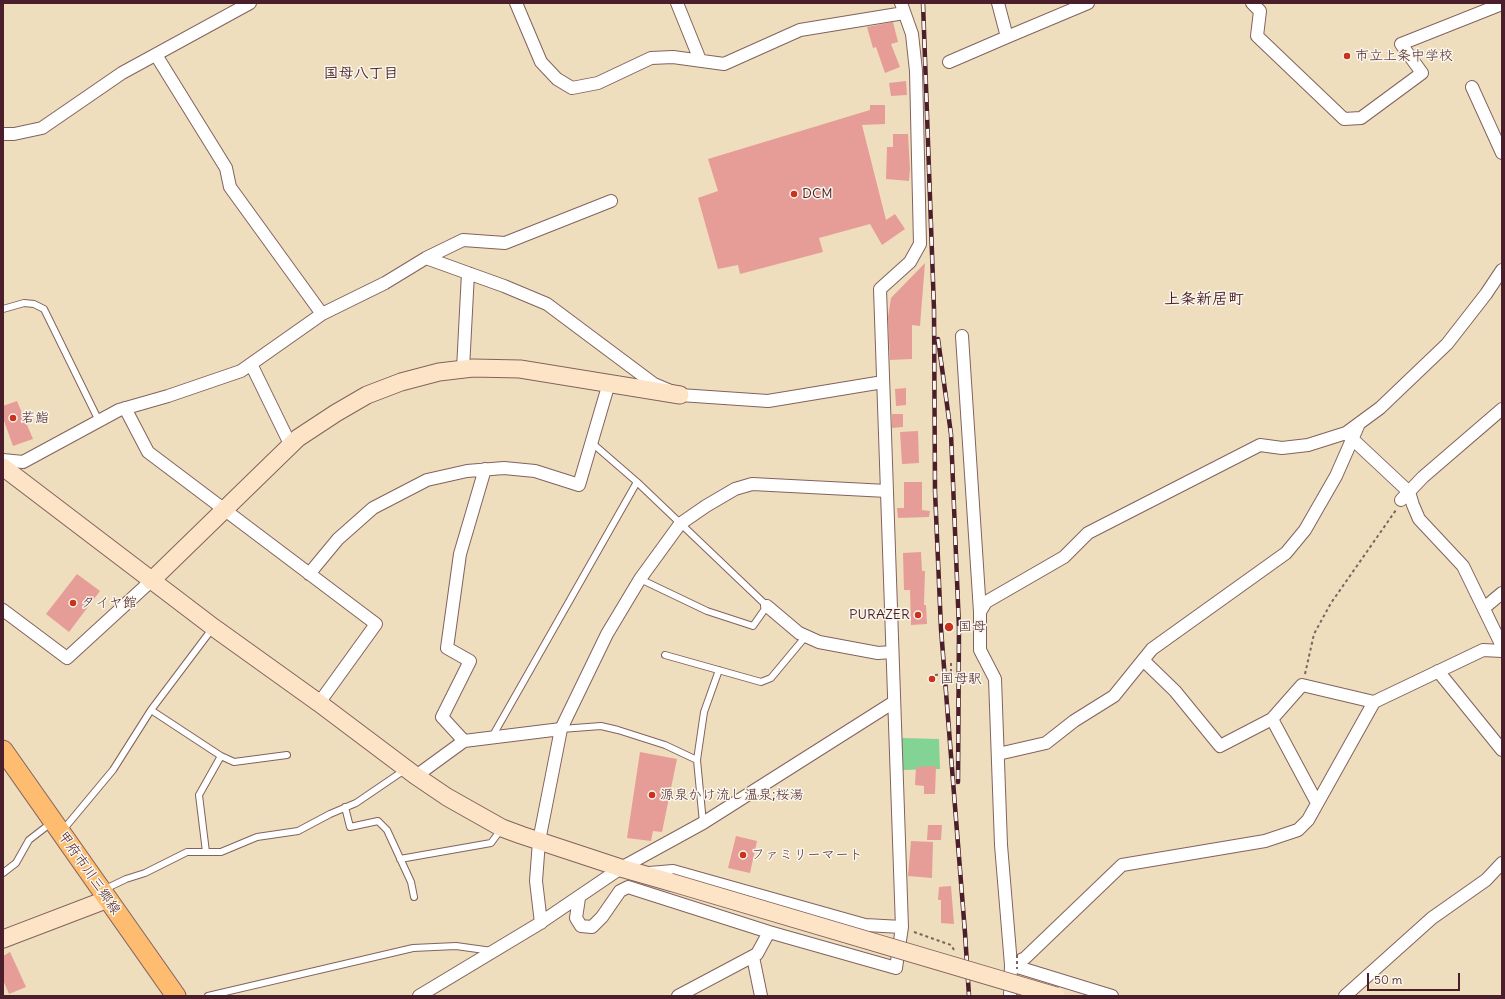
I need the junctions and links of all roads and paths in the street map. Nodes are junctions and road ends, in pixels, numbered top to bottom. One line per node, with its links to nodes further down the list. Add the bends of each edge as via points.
1 (516, 3): 11 (street, via 541,62 557,79 572,88 598,83 651,58)
2 (677, 3): 11 (street)
3 (998, 3): 9 (street)
4 (1088, 3): 9 (street)
5 (1252, 3): 7 (street, via 1260,11 1257,36 1344,119 1361,118 1422,73 1401,44)
6 (245, 4): 10 (street)
7 (1502, 4)
8 (902, 8): 11 (street, via 800,30 724,64); 25 (street, via 912,34 916,71 920,244 910,262 880,289)
9 (1007, 37): 12 (street)
10 (156, 55): 14 (street, via 122,73 42,128); 21 (street, via 226,168 230,187)
11 (700, 60)
12 (949, 62)
13 (1472, 87): 15 (street)
14 (3, 134)
15 (1502, 153)
16 (611, 201): 17 (street, via 505,243 463,240)
17 (426, 258): 19 (street); 21 (street, via 385,283)
18 (1502, 270): 31 (street, via 1447,344 1380,408 1359,424)
19 (468, 273): 24 (street); 27 (street, via 547,304 654,384)
20 (3, 309): 30 (lane, via 24,303 44,309)
21 (322, 314): 23 (street)
22 (962, 336): 50 (street)
23 (251, 364): 28 (street, via 241,371); 33 (street)
24 (463, 369): 26 (street, via 520,369); 33 (street, via 401,382 366,395 298,438)
25 (883, 382): 27 (street, via 768,401); 38 (street)
26 (609, 383): 27 (street); 32 (street)
27 (680, 395)
28 (126, 408): 30 (street); 41 (street, via 148,452)
29 (1502, 410): 39 (street)
30 (99, 421): 34 (street, via 23,462)
31 (1349, 437): 39 (street); 50 (street, via 1282,448 1260,445 1088,533 1064,557 986,602); 58 (street, via 1336,476 1305,530 1286,553 1152,649)
32 (592, 443): 36 (street, via 579,485 535,471 504,468); 37 (lane)
33 (291, 446): 41 (street)
34 (3, 460)
35 (3, 467): 45 (street)
36 (485, 470): 43 (street, via 467,471 426,480 373,508 338,538); 70 (street, via 460,554 447,648 470,661 442,717)
37 (637, 482): 42 (lane); 69 (lane)
38 (887, 491): 42 (street, via 752,484 735,489); 55 (street)
39 (1409, 492): 40 (street); 48 (street, via 1419,519 1463,566)
40 (1400, 500): 62 (path, via 1400,505 1331,603 1314,634)
41 (225, 510): 43 (street); 45 (street)
42 (680, 524): 44 (street); 47 (lane)
43 (309, 574): 65 (street, via 376,624)
44 (640, 579): 47 (lane, via 707,611 753,626); 68 (street, via 607,634)
45 (151, 581): 49 (street, via 67,658); 51 (street)
46 (1502, 593): 48 (street)
47 (768, 606): 52 (street)
48 (1484, 608): 53 (street)
49 (3, 610)
50 (980, 612): 73 (street, via 980,650 995,679)
51 (213, 627): 65 (street); 66 (lane)
52 (806, 636): 55 (street, via 819,642 843,647 878,653); 59 (lane, via 771,678 761,682)
53 (1502, 646)
54 (1502, 651): 60 (street, via 1483,650)
55 (892, 652): 63 (street)
56 (665, 655): 59 (lane)
57 (951, 660): 61 (path, via 951,674)
58 (1143, 660): 67 (street, via 1175,691 1220,746); 73 (street, via 1114,696 1074,721 1046,743)
59 (719, 670): 76 (lane, via 704,712)
60 (1438, 671): 64 (street); 72 (street)
61 (935, 675)
62 (1302, 685): 64 (street); 67 (street)
63 (894, 702): 80 (street); 94 (street)
64 (1374, 702): 78 (street)
65 (319, 703): 77 (street)
66 (151, 710): 75 (lane); 81 (lane, via 113,770)
67 (1272, 720): 78 (street)
68 (561, 728): 69 (street); 76 (lane, via 601,726 665,745); 83 (street)
69 (492, 737): 70 (street)
70 (464, 741): 77 (street)
71 (3, 750): 81 (main road, 甲府市川三郷線)
72 (1502, 750)
73 (998, 754): 100 (street, via 1001,845)
74 (287, 755): 75 (lane, via 234,762)
75 (221, 756): 84 (lane, via 199,794)
76 (697, 760): 80 (lane)
77 (411, 773): 79 (lane); 82 (street)
78 (1317, 803): 100 (street, via 1308,820 1298,830 1265,841 1122,865 1025,958)
79 (345, 807): 84 (lane, via 298,831 257,837 221,852); 85 (lane, via 350,827 378,821 387,830)
80 (702, 823): 87 (street)
81 (57, 827): 88 (lane, via 29,840 16,863); 90 (main road, 甲府市川三郷線)
82 (502, 828): 83 (street); 85 (lane, via 491,843)
83 (539, 841): 87 (street); 93 (street, via 536,881)
84 (206, 852): 90 (lane, via 187,852 145,873 126,879)
85 (400, 859): 91 (lane, via 411,882)
86 (1502, 863): 109 (street, via 1486,880 1432,918)
87 (621, 868): 89 (street); 92 (street)
88 (3, 872)
89 (642, 874): 94 (street, via 673,871 865,925); 107 (street, bridge)
90 (105, 895): 96 (street); 101 (main road, 甲府市川三郷線)
91 (414, 897)
92 (578, 898): 93 (street); 95 (street, via 576,918 581,926 592,927 620,891 628,888)
93 (541, 923): 98 (street)
94 (902, 927): 95 (street, via 896,968); 97 (path, via 952,945)
95 (769, 932): 99 (street)
96 (3, 939)
97 (954, 950)
98 (493, 951): 102 (lane, via 456,946 413,948); 103 (street)
99 (753, 957): 104 (street); 105 (street)
100 (1015, 963): 106 (street); 108 (street)
101 (176, 996)
102 (208, 996)
103 (419, 996)
104 (678, 996)
105 (761, 996)
106 (1010, 996)
107 (1056, 996)
108 (1112, 996)
109 (1344, 996)

